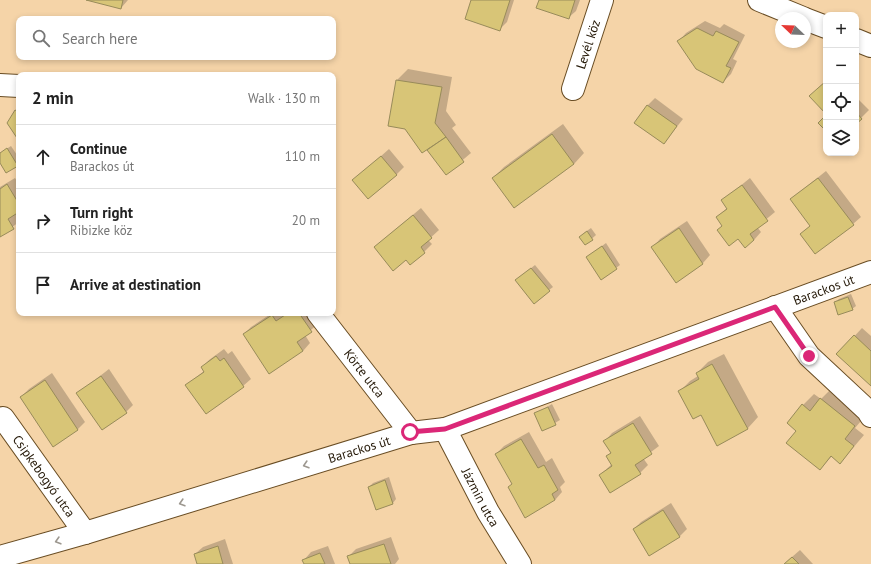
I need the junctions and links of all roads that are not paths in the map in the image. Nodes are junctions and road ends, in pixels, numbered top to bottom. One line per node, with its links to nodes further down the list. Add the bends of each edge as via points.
1 (602, 0): 10 (street, Levél köz)
2 (759, 0): 3 (street)
3 (789, 12)
4 (811, 21): 5 (street)
5 (823, 27)
6 (859, 41): 7 (street)
7 (871, 46)
8 (0, 85): 9 (street)
9 (16, 86)
10 (573, 89)
11 (871, 272): 12 (street, Barackos út)
12 (775, 307): 14 (street, via 809,356); 16 (street, Barackos út)
13 (320, 316): 17 (street, Körte utca)
14 (871, 416)
15 (3, 418): 18 (street, Csipkebogyó utca)
16 (445, 429): 17 (street, Barackos út); 20 (street, Jázmin utca, via 488,512)
17 (410, 432): 18 (street, Barackos út, one-way to 18)
18 (85, 533): 19 (street, Barackos út, one-way to 19)
19 (0, 557)
20 (520, 564)

